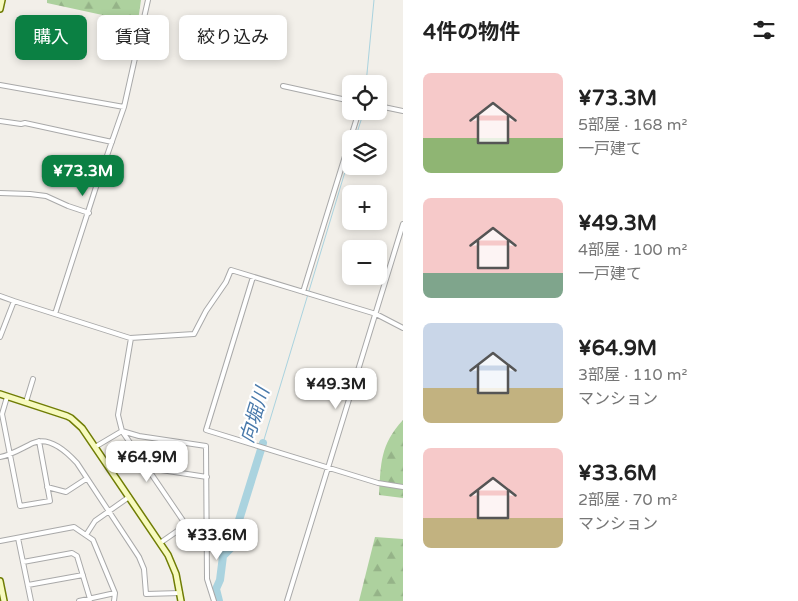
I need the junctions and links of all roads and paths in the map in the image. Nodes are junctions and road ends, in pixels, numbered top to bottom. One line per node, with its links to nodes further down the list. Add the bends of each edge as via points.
1 (2, 0): 3 (street)
2 (148, 0): 7 (street)
3 (0, 9)
4 (0, 86): 7 (street)
5 (283, 86): 6 (street)
6 (342, 99)
7 (124, 107): 12 (street)
8 (387, 108): 9 (street)
9 (403, 111)
10 (356, 120): 17 (street)
11 (0, 121): 12 (street, via 25,123)
12 (112, 142): 14 (street)
13 (0, 193): 14 (street, via 46,196)
14 (88, 213): 20 (street)
15 (403, 224): 21 (street)
16 (253, 277): 17 (street); 24 (street, via 231,270 194,334); 34 (street, via 206,430)
17 (303, 292): 21 (street)
18 (0, 296): 19 (street)
19 (14, 301): 20 (street); 23 (street)
20 (54, 314): 24 (street)
21 (376, 314): 22 (street); 34 (street)
22 (403, 328)
23 (0, 337)
24 (131, 338): 29 (street, via 118,415)
25 (33, 379): 28 (street)
26 (0, 394): 27 (street)
27 (7, 397): 28 (street); 32 (street, via 2,414)
28 (26, 402): 31 (street, via 71,418)
29 (122, 431): 31 (street); 35 (street); 36 (street, via 206,446)
30 (39, 441): 32 (street); 37 (street, via 65,451); 38 (street)
31 (95, 447): 40 (street)
32 (9, 455): 33 (street); 38 (street, via 20,506 50,501)
33 (0, 457)
34 (328, 467): 39 (street, via 378,483); 61 (street)
35 (148, 468): 36 (street); 42 (street)
36 (207, 477): 43 (street)
37 (86, 479): 38 (street, via 66,492); 41 (street)
38 (48, 487)
39 (403, 487)
40 (129, 497): 41 (street); 47 (street)
41 (108, 510): 44 (street, via 95,520); 53 (street, via 143,564 146,594)
42 (186, 525): 43 (street); 47 (street)
43 (207, 525): 60 (street, via 208,578)
44 (86, 535): 45 (street, via 74,527); 52 (street, via 94,540)
45 (18, 538): 46 (street); 48 (street)
46 (0, 541)
47 (160, 543): 53 (street, via 174,568)
48 (23, 562): 49 (street, via 72,553 77,556); 51 (street)
49 (83, 574): 51 (street); 54 (street)
50 (0, 581): 55 (street)
51 (28, 585): 56 (street)
52 (115, 593): 54 (street); 58 (street)
53 (180, 593): 59 (street)
54 (90, 600): 57 (street)
55 (4, 601)
56 (31, 601)
57 (79, 601)
58 (114, 601)
59 (181, 601)
60 (214, 601)
61 (288, 601)

